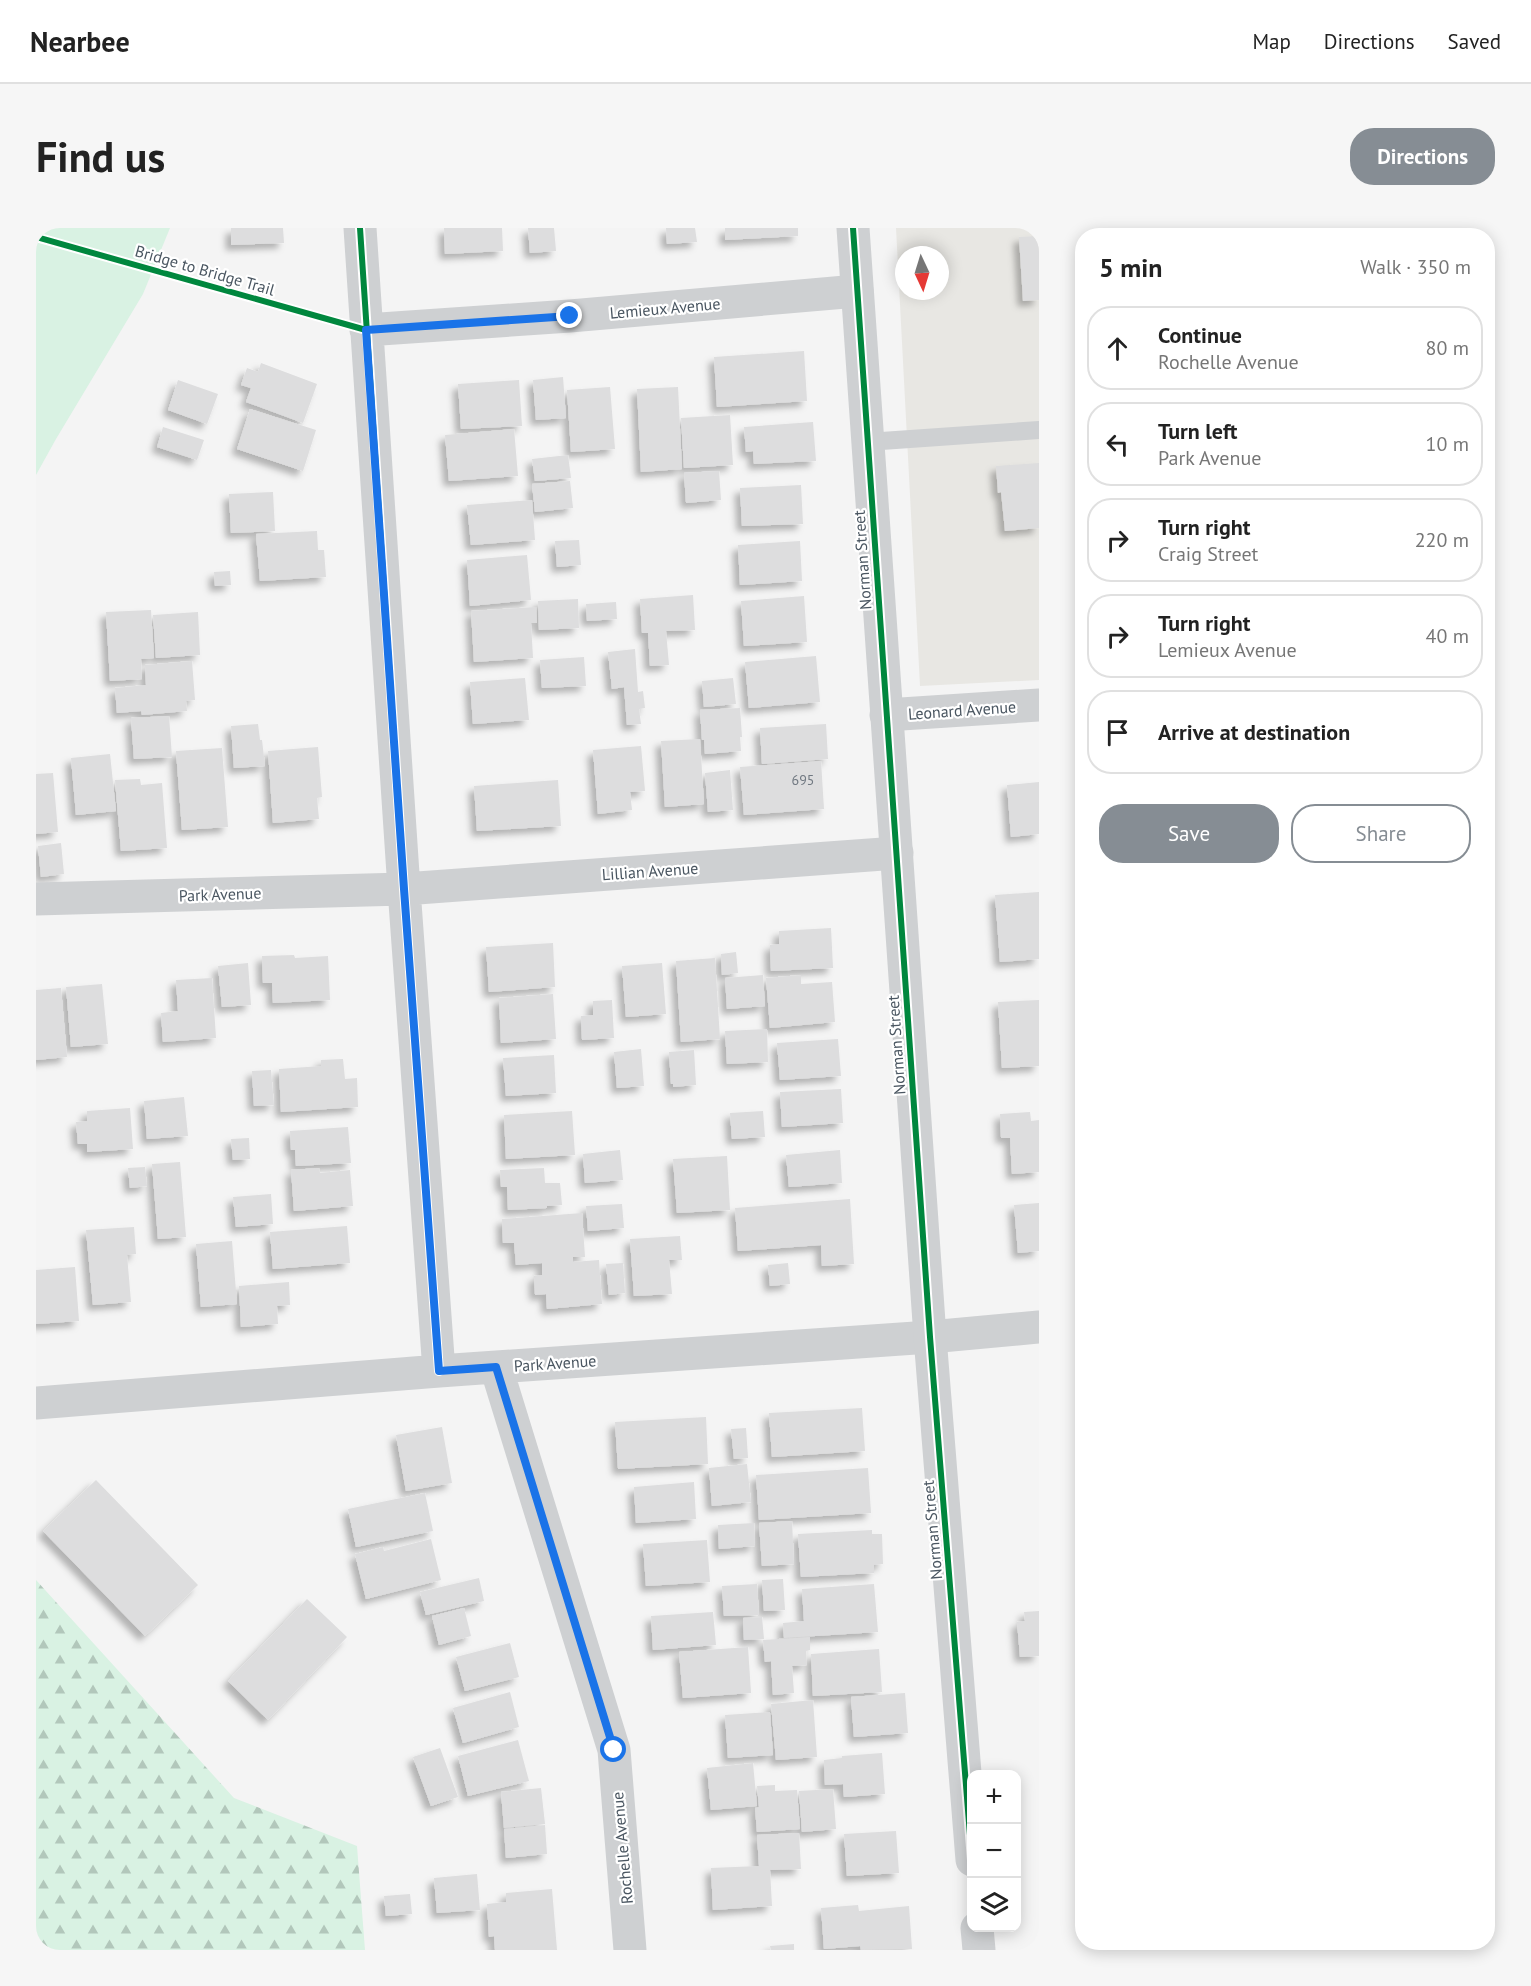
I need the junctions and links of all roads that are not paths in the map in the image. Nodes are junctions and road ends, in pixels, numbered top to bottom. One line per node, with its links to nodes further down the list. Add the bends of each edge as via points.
1 (360, 228): 4 (street)
2 (853, 228): 3 (street, Norman Street)
3 (857, 291): 4 (street, Lemieux Avenue); 6 (street, Norman Street)
4 (366, 330): 10 (street)
5 (1039, 430): 6 (lane)
6 (867, 442): 8 (street, Norman Street)
7 (1039, 705): 8 (street, Leonard Avenue)
8 (886, 715): 9 (street, Norman Street)
9 (897, 853): 10 (street, Lillian Avenue); 13 (street, Norman Street)
10 (404, 889): 11 (street, Park Avenue); 15 (street)
11 (36, 899)
12 (1039, 1327): 13 (street, Park Avenue)
13 (930, 1337): 14 (street, Park Avenue); 17 (street, Norman Street)
14 (496, 1367): 15 (street, Park Avenue); 19 (street, Rochelle Avenue, via 614,1750)
15 (439, 1371): 16 (street, Park Avenue)
16 (36, 1403)
17 (969, 1824)
18 (977, 1932): 20 (street)
19 (630, 1950)
20 (979, 1950)

